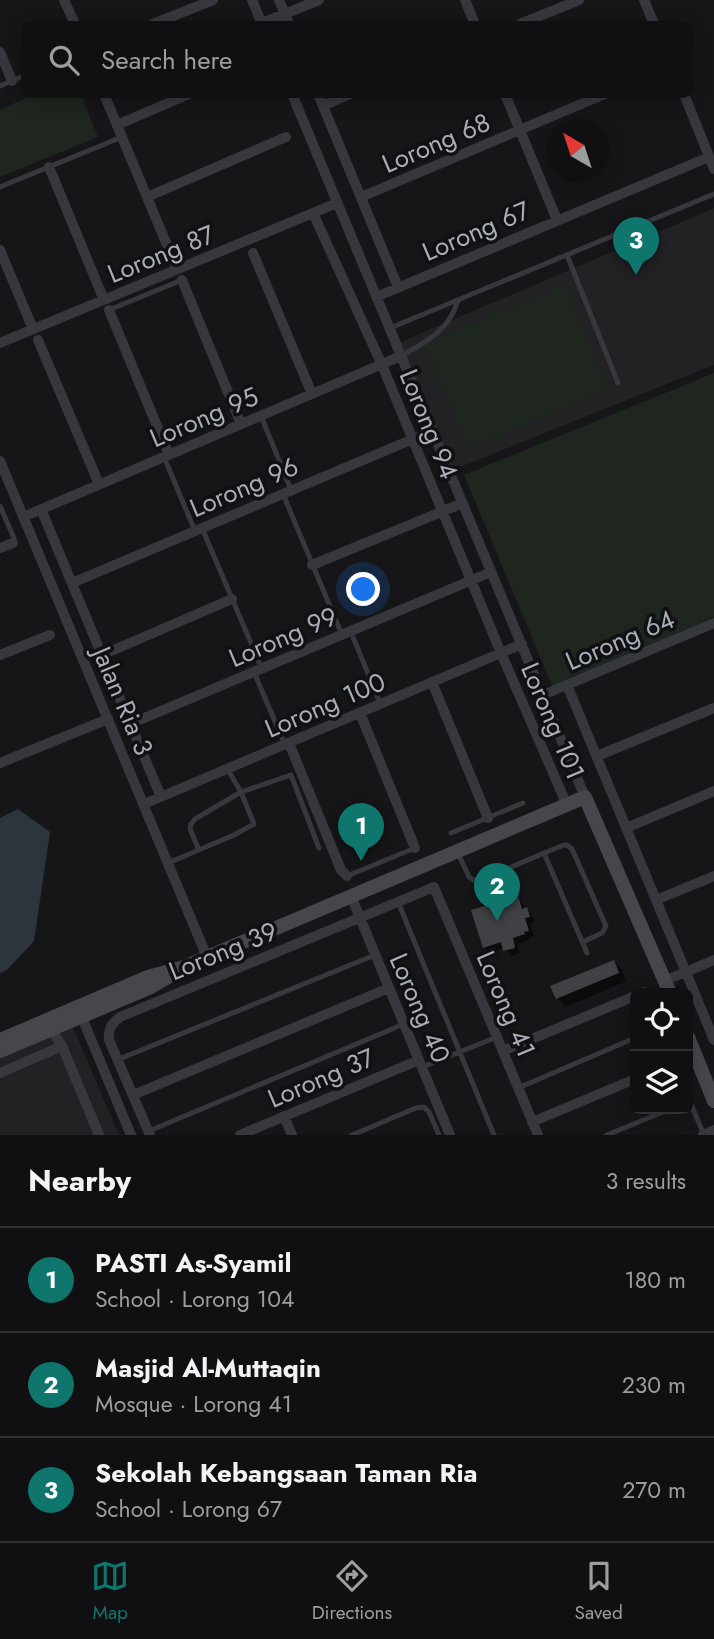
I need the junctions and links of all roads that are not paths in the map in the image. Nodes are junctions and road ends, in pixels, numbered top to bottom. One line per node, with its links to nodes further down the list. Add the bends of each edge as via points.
1 (64, 0): 10 (street)
2 (213, 0): 11 (street)
3 (252, 0): 12 (street)
4 (279, 0): 9 (street)
5 (319, 0): 9 (street)
6 (465, 0): 13 (street)
7 (579, 0): 14 (street)
8 (644, 0): 15 (street)
9 (287, 19)
10 (74, 21)
11 (160, 21)
12 (261, 21)
13 (474, 21)
14 (527, 21)
15 (653, 21)
16 (0, 52): 18 (street)
17 (21, 77): 18 (lane)
18 (12, 81): 19 (lane)
19 (0, 86)
20 (106, 98): 29 (street)
21 (180, 98): 29 (street)
22 (294, 98): 40 (street)
23 (320, 98): 28 (street)
24 (342, 98): 28 (street)
25 (507, 98): 30 (street)
26 (596, 98): 30 (street, Lorong 68)
27 (686, 98): 33 (street)
28 (323, 106): 39 (street)
29 (117, 125): 31 (street)
30 (521, 131): 39 (street, Lorong 68); 42 (street)
31 (122, 137): 34 (lane); 38 (street)
32 (286, 137): 38 (street)
33 (709, 156): 35 (street); 42 (street, Lorong 67)
34 (49, 167): 36 (lane); 49 (street)
35 (714, 169)
36 (0, 187)
37 (714, 194): 45 (lane)
38 (147, 197): 46 (street)
39 (361, 197): 47 (street)
40 (337, 203): 41 (street, Lorong 87); 48 (street)
41 (313, 214): 46 (street, Lorong 87); 56 (street, Lorong 94)
42 (557, 219): 47 (street, Lorong 67)
43 (0, 250): 53 (street)
44 (253, 253): 58 (street)
45 (567, 255): 50 (lane); 57 (lane)
46 (179, 275): 49 (street, Lorong 87); 51 (lane); 60 (street)
47 (398, 287): 48 (street, Lorong 67)
48 (376, 297): 52 (street)
49 (104, 300): 53 (street, Lorong 87)
50 (457, 300): 52 (lane); 55 (lane, via 442,330)
51 (109, 310): 63 (street)
52 (389, 328): 55 (street)
53 (36, 334): 54 (street, Lorong 87); 65 (street)
54 (0, 343)
55 (401, 356): 56 (street, Lorong 95); 61 (street)
56 (382, 365): 58 (street, Lorong 95); 62 (street, Lorong 94)
57 (618, 383)
58 (312, 394): 59 (street, Lorong 95)
59 (261, 416): 60 (street, Lorong 95); 66 (lane)
60 (241, 424): 63 (street, Lorong 95)
61 (432, 431): 62 (street, Lorong 96); 67 (street)
62 (413, 439): 66 (street, Lorong 96); 70 (street, Lorong 94)
63 (167, 456): 65 (street, Lorong 95); 72 (lane)
64 (0, 461): 71 (street, Jalan Ria 3)
65 (99, 484): 69 (street, Lorong 95)
66 (287, 492): 72 (street, Lorong 96); 75 (lane)
67 (463, 503): 70 (street); 76 (street)
68 (0, 506): 73 (lane)
69 (41, 509): 71 (street, Lorong 95); 78 (street)
70 (442, 511): 75 (street); 77 (street, Lorong 94)
71 (23, 517): 94 (street, Jalan Ria 3)
72 (199, 529): 78 (street, Lorong 96); 79 (lane)
73 (13, 543): 74 (street)
74 (0, 548)
75 (312, 565): 81 (lane)
76 (491, 572): 77 (street, Lorong 99); 83 (street)
77 (471, 581): 81 (street, Lorong 99); 84 (street, Lorong 94)
78 (72, 583): 86 (street)
79 (232, 600): 86 (street); 87 (lane)
80 (714, 622): 89 (street, Lorong 64)
81 (346, 634): 87 (street, Lorong 99); 91 (lane)
82 (50, 635): 85 (street)
83 (522, 644): 84 (street, Lorong 100); 90 (street)
84 (501, 653): 88 (street, Lorong 100); 106 (street, Lorong 101)
85 (0, 655)
86 (102, 655): 95 (street)
87 (258, 671): 95 (street, Lorong 99); 96 (lane)
88 (432, 682): 91 (street, Lorong 100); 107 (street)
89 (567, 685): 90 (street, Lorong 64); 97 (street)
90 (543, 695): 103 (street)
91 (381, 704): 93 (street, Lorong 100)
92 (714, 708): 97 (street)
93 (360, 713): 96 (street, Lorong 100); 111 (street)
94 (108, 719): 98 (street); 105 (street, Jalan Ria 3)
95 (131, 724): 102 (street)
96 (287, 744): 99 (street, Lorong 100); 116 (street)
97 (597, 757): 108 (street)
98 (0, 763)
99 (229, 770): 101 (lane); 102 (street, Lorong 100)
100 (714, 791): 108 (street)
101 (241, 792): 110 (lane, via 291,775); 112 (lane, via 191,824); 112 (lane, via 254,824)
102 (161, 797): 105 (street, Lorong 100)
103 (586, 797): 106 (street); 128 (street)
104 (523, 803): 107 (lane)
105 (144, 804): 115 (street, Jalan Ria 3)
106 (567, 805): 113 (street)
107 (488, 818): 109 (lane)
108 (626, 828): 119 (street)
109 (451, 833)
110 (319, 848)
111 (415, 848): 116 (lane)
112 (199, 850): 115 (lane)
113 (457, 851): 114 (lane, via 468,877 475,881); 118 (street)
114 (544, 853): 122 (lane); 122 (lane, via 567,845 578,862 606,926)
115 (168, 863): 125 (street, Jalan Ria 3)
116 (347, 876)
117 (714, 876): 119 (street)
118 (351, 896): 121 (street, Lorong 40); 125 (street)
119 (656, 900): 127 (street)
120 (398, 902): 121 (street, Lorong 41); 134 (street, Lorong 41, via 434,887); 142 (lane)
121 (360, 918): 124 (street, Lorong 40); 143 (street, Lorong 39, via 120,1017 108,1030)
122 (583, 942): 123 (lane)
123 (587, 953)
124 (375, 955): 129 (street, Lorong 40); 143 (lane)
125 (207, 957): 131 (street, via 151,987)
126 (714, 960): 127 (street)
127 (686, 972): 128 (street); 137 (street)
128 (667, 987)
129 (389, 988): 132 (street, Lorong 40); 148 (street)
130 (630, 999): 141 (street)
131 (80, 1012): 133 (street); 135 (street); 157 (street)
132 (404, 1024): 144 (street, Lorong 40); 155 (lane)
133 (51, 1029): 138 (street); 140 (street)
134 (497, 1037): 141 (street, Lorong 41); 142 (lane)
135 (0, 1040)
136 (630, 1040): 147 (lane)
137 (714, 1040)
138 (62, 1046): 145 (street); 156 (street)
139 (693, 1049): 149 (street)
140 (0, 1051)
141 (503, 1051): 147 (street, Lorong 41)
142 (459, 1053): 144 (lane); 163 (lane)
143 (117, 1060): 148 (street)
144 (420, 1063): 152 (street, Lorong 37); 162 (street, Lorong 40)
145 (0, 1073)
146 (630, 1081): 153 (street)
147 (518, 1088): 153 (street, Lorong 41)
148 (133, 1095): 155 (street)
149 (714, 1101)
150 (693, 1111): 166 (lane)
151 (658, 1114): 165 (lane)
152 (284, 1116): 158 (street, Lorong 37); 159 (street)
153 (532, 1122): 164 (street, Lorong 41)
154 (714, 1130): 166 (street)
155 (149, 1133)
156 (99, 1135)
157 (131, 1135)
158 (240, 1135)
159 (292, 1135)
160 (352, 1135): 161 (lane, via 424,1107)
161 (439, 1135)
162 (450, 1135)
163 (494, 1135)
164 (538, 1135)
165 (607, 1135)
166 (703, 1135)

